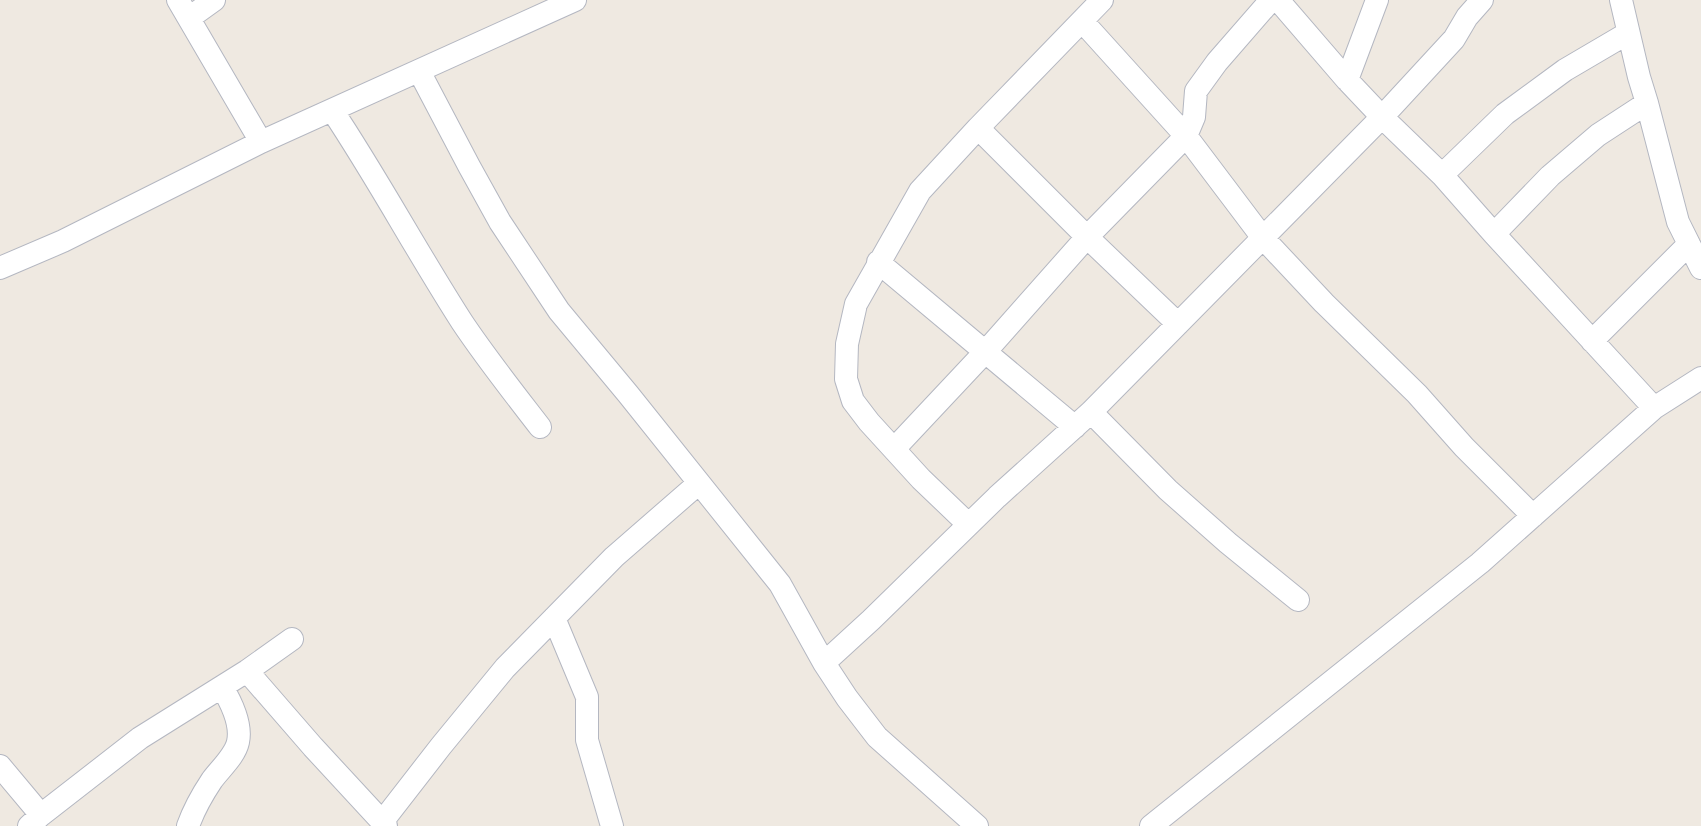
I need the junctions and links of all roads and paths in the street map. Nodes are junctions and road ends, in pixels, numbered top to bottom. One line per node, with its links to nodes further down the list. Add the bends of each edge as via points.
1 (178, 0): 10 (street)
2 (214, 0): 10 (street)
3 (575, 0): 13 (street)
4 (1102, 0): 11 (street)
5 (1271, 0): 19 (street, via 1217,62 1196,91 1194,118)
6 (1278, 0): 14 (street)
7 (1377, 0): 14 (street)
8 (1482, 0): 17 (street, via 1467,17 1454,39)
9 (1621, 0): 12 (street)
10 (189, 18): 20 (street)
11 (1082, 21): 18 (street); 19 (street)
12 (1628, 32): 15 (street); 21 (street, via 1565,70 1505,114)
13 (419, 71): 16 (street); 38 (street, via 500,222 559,311)
14 (1347, 80): 17 (street)
15 (1647, 103): 22 (street, via 1598,135 1550,176); 25 (street, via 1678,222)
16 (332, 110): 20 (street); 35 (street, via 463,324)
17 (1382, 117): 21 (street); 24 (street)
18 (978, 128): 23 (street); 26 (street, via 920,191)
19 (1186, 136): 23 (street); 24 (street)
20 (261, 142): 27 (street, via 64,241)
21 (1442, 175): 22 (street)
22 (1494, 234): 30 (street)
23 (1087, 238): 29 (street); 31 (street)
24 (1263, 238): 29 (street); 39 (street)
25 (1688, 244): 28 (street); 30 (street)
26 (878, 262): 31 (street); 37 (street, via 856,304 847,344 846,379 853,401)
27 (0, 268)
28 (1701, 268)
29 (1178, 324): 34 (street)
30 (1592, 341): 33 (street)
31 (986, 351): 36 (street); 37 (street)
32 (1701, 378): 33 (street)
33 (1654, 408): 39 (street)
34 (1091, 412): 36 (street); 41 (street, via 1168,490)
35 (540, 427)
36 (1075, 427): 40 (street)
37 (894, 449): 40 (street)
38 (700, 484): 42 (street, via 614,557); 44 (street, via 780,584)
39 (1533, 516): 53 (street, via 1480,563)
40 (968, 524): 44 (street)
41 (1298, 600)
42 (554, 618): 49 (street, via 505,668 441,746); 51 (street, via 588,697 587,740)
43 (292, 639): 45 (street)
44 (824, 663): 52 (street, via 877,737)
45 (247, 671): 46 (street); 49 (street)
46 (222, 687): 48 (street, via 140,738); 50 (street, via 235,712 238,742 196,804)
47 (0, 766): 48 (street)
48 (35, 821)
49 (384, 824)
50 (188, 826)
51 (612, 826)
52 (977, 826)
53 (1152, 826)

